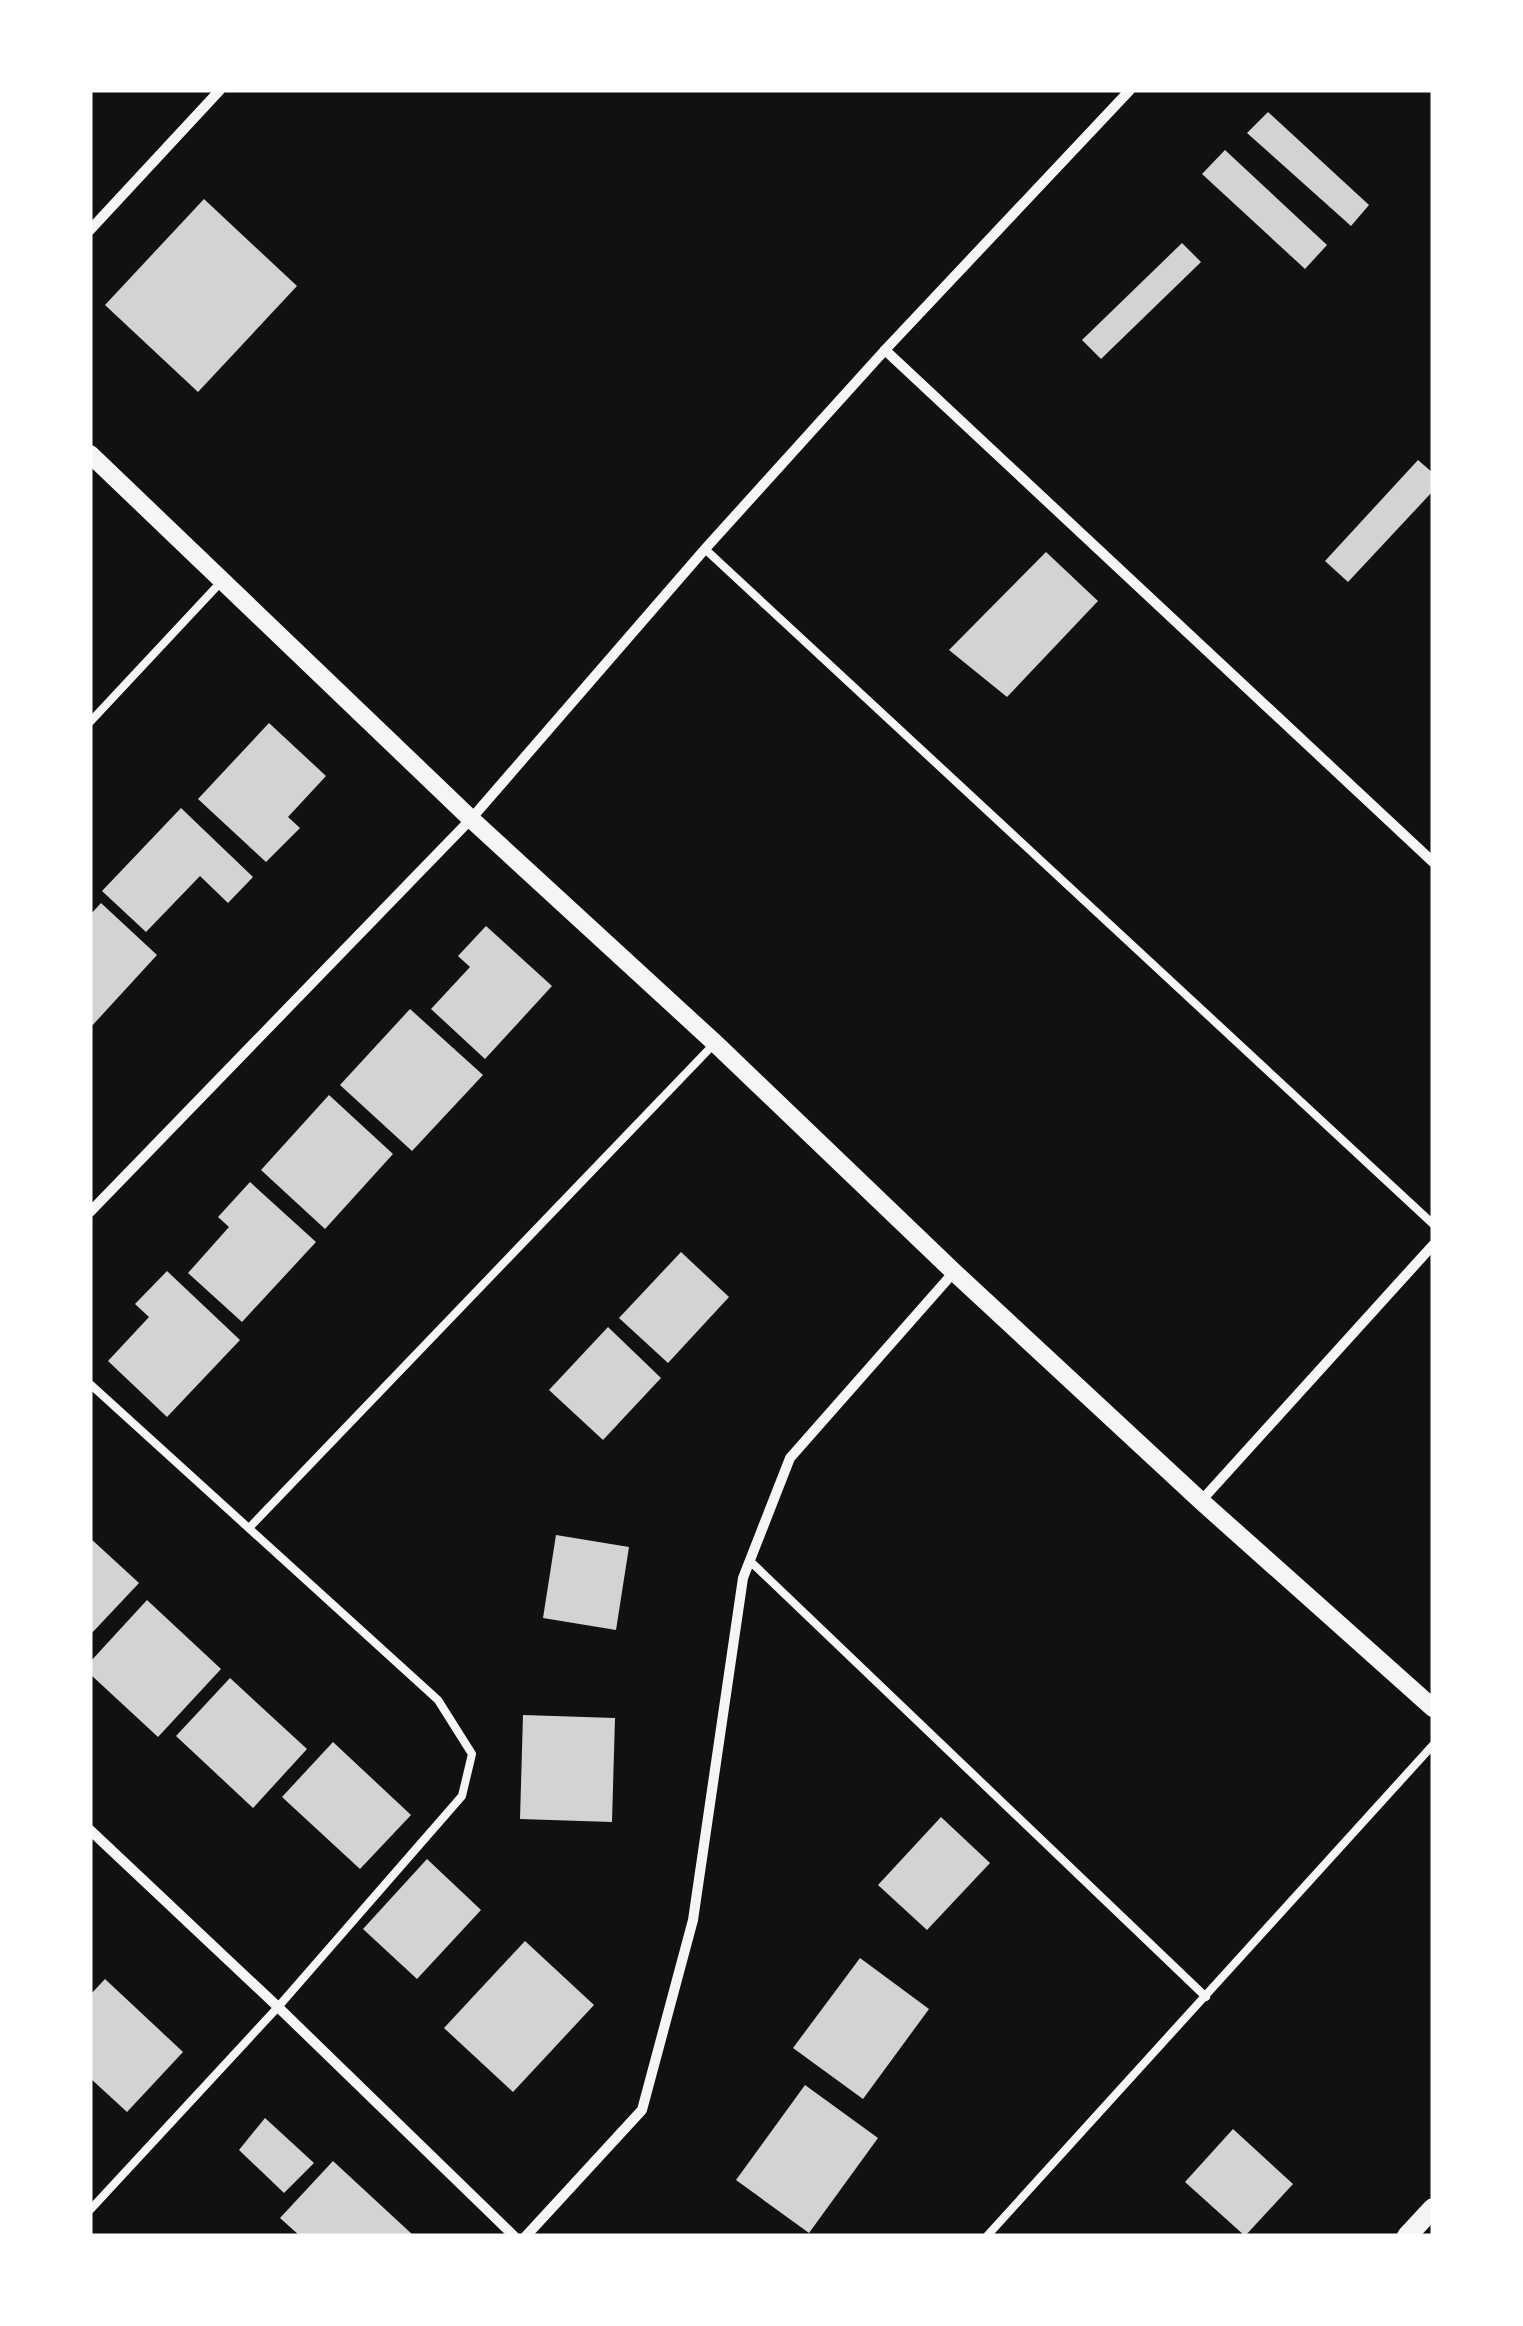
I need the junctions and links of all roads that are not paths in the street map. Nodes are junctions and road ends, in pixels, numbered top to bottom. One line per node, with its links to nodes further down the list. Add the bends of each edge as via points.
1 (220, 90): 3 (street)
2 (1130, 90): 4 (street)
3 (90, 230)
4 (885, 350): 6 (street); 10 (street)
5 (90, 454): 7 (street)
6 (704, 549): 9 (street); 13 (lane)
7 (222, 581): 8 (lane); 9 (street)
8 (90, 722)
9 (471, 818): 11 (street); 12 (street)
10 (1433, 862)
11 (715, 1043): 15 (street); 18 (lane)
12 (90, 1212)
13 (1433, 1224)
14 (1433, 1245): 17 (street)
15 (954, 1272): 17 (street); 19 (street, via 790,1458)
16 (90, 1384): 18 (lane)
17 (1201, 1501): 20 (street)
18 (249, 1528): 24 (lane, via 438,1700 472,1754 462,1796)
19 (750, 1561): 23 (lane); 28 (street, via 742,1578 693,1920 642,2110)
20 (1433, 1708)
21 (1433, 1745): 23 (lane)
22 (90, 1830): 24 (street)
23 (1206, 1997): 29 (lane)
24 (278, 2007): 26 (lane); 27 (street)
25 (1433, 2208): 30 (main road)
26 (90, 2210)
27 (514, 2236)
28 (526, 2236)
29 (986, 2236)
30 (1407, 2236)

